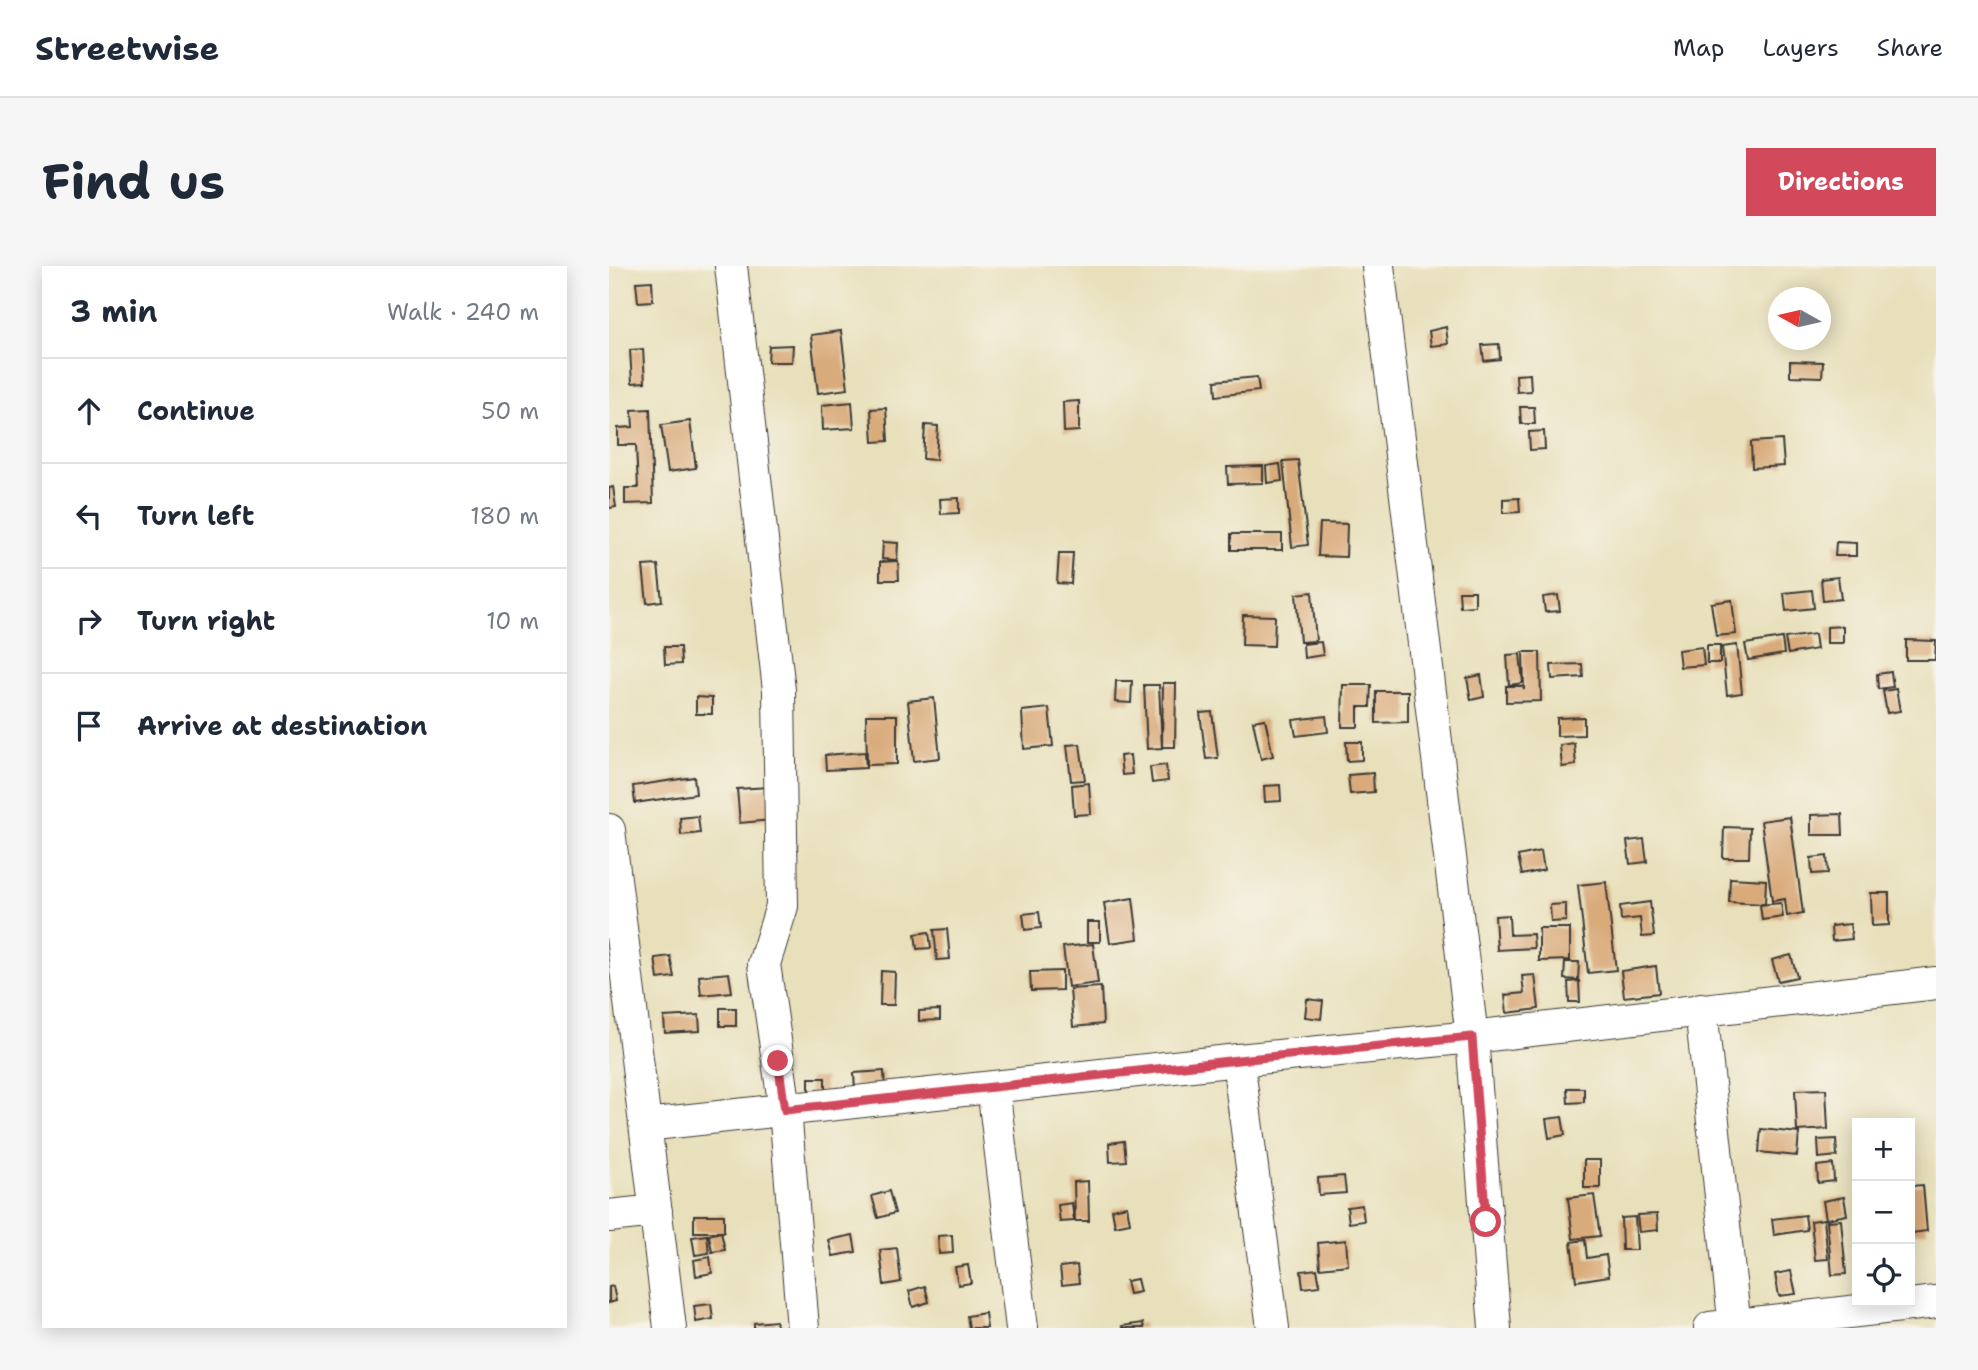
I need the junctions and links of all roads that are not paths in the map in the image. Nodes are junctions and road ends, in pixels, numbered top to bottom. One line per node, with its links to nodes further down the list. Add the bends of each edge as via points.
1 (731, 266): 10 (street, via 779,690 782,906 764,964)
2 (1378, 266): 7 (street)
3 (609, 830): 4 (street)
4 (618, 973): 11 (street)
5 (1936, 983): 6 (street)
6 (1701, 1009): 7 (street); 15 (street)
7 (1472, 1037): 8 (street); 20 (street)
8 (1238, 1060): 9 (street); 19 (street)
9 (993, 1087): 10 (street); 18 (street)
10 (785, 1110): 11 (street); 17 (street)
11 (645, 1125): 12 (street)
12 (656, 1211): 13 (street); 16 (street)
13 (609, 1216)
14 (1936, 1301): 15 (street)
15 (1727, 1327)
16 (670, 1328)
17 (803, 1328)
18 (1022, 1328)
19 (1273, 1328)
20 (1495, 1328)

